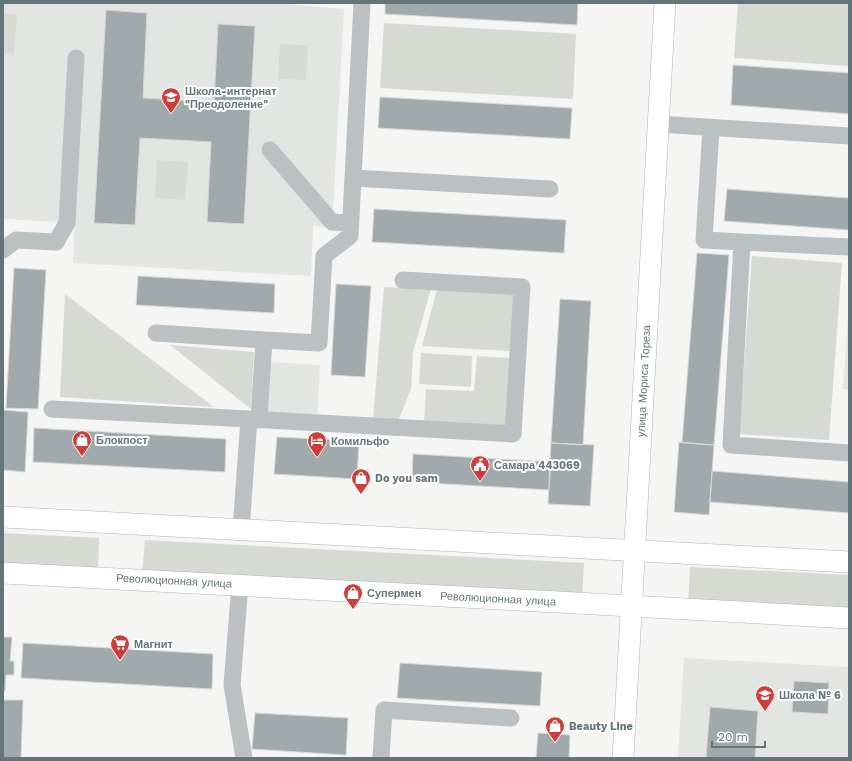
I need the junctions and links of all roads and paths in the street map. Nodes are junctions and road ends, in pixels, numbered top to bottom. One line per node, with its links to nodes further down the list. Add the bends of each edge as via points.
1 (362, 3): 8 (lane)
2 (665, 3): 4 (main road, улица Мориса Тореза)
3 (76, 58): 13 (lane, via 67,223 56,242 16,240)
4 (658, 124): 5 (lane); 22 (main road, улица Мориса Тореза)
5 (711, 128): 6 (lane); 11 (lane, via 704,240)
6 (849, 136)
7 (270, 150): 10 (lane, via 332,222)
8 (353, 178): 9 (lane); 10 (lane)
9 (550, 189)
10 (350, 223): 16 (lane, via 350,236 324,256 319,343)
11 (742, 242): 12 (lane); 19 (lane, via 731,445)
12 (849, 247)
13 (3, 250)
14 (403, 280): 18 (lane, via 522,287 513,434)
15 (156, 333): 16 (lane)
16 (264, 340): 18 (lane)
17 (52, 408): 18 (lane)
18 (254, 420): 21 (lane)
19 (849, 453)
20 (3, 517): 21 (main road)
21 (241, 530): 22 (main road)
22 (635, 550): 23 (main road); 26 (main road, улица Мориса Тореза)
23 (849, 562)
24 (3, 572): 25 (main road, Революционная улица)
25 (240, 584): 26 (main road, Революционная улица); 29 (lane, via 232,685)
26 (631, 607): 27 (main road, Революционная улица); 31 (main road, улица Мориса Тореза)
27 (849, 618)
28 (511, 718): 30 (lane, via 384,710)
29 (244, 758)
30 (381, 758)
31 (623, 758)

